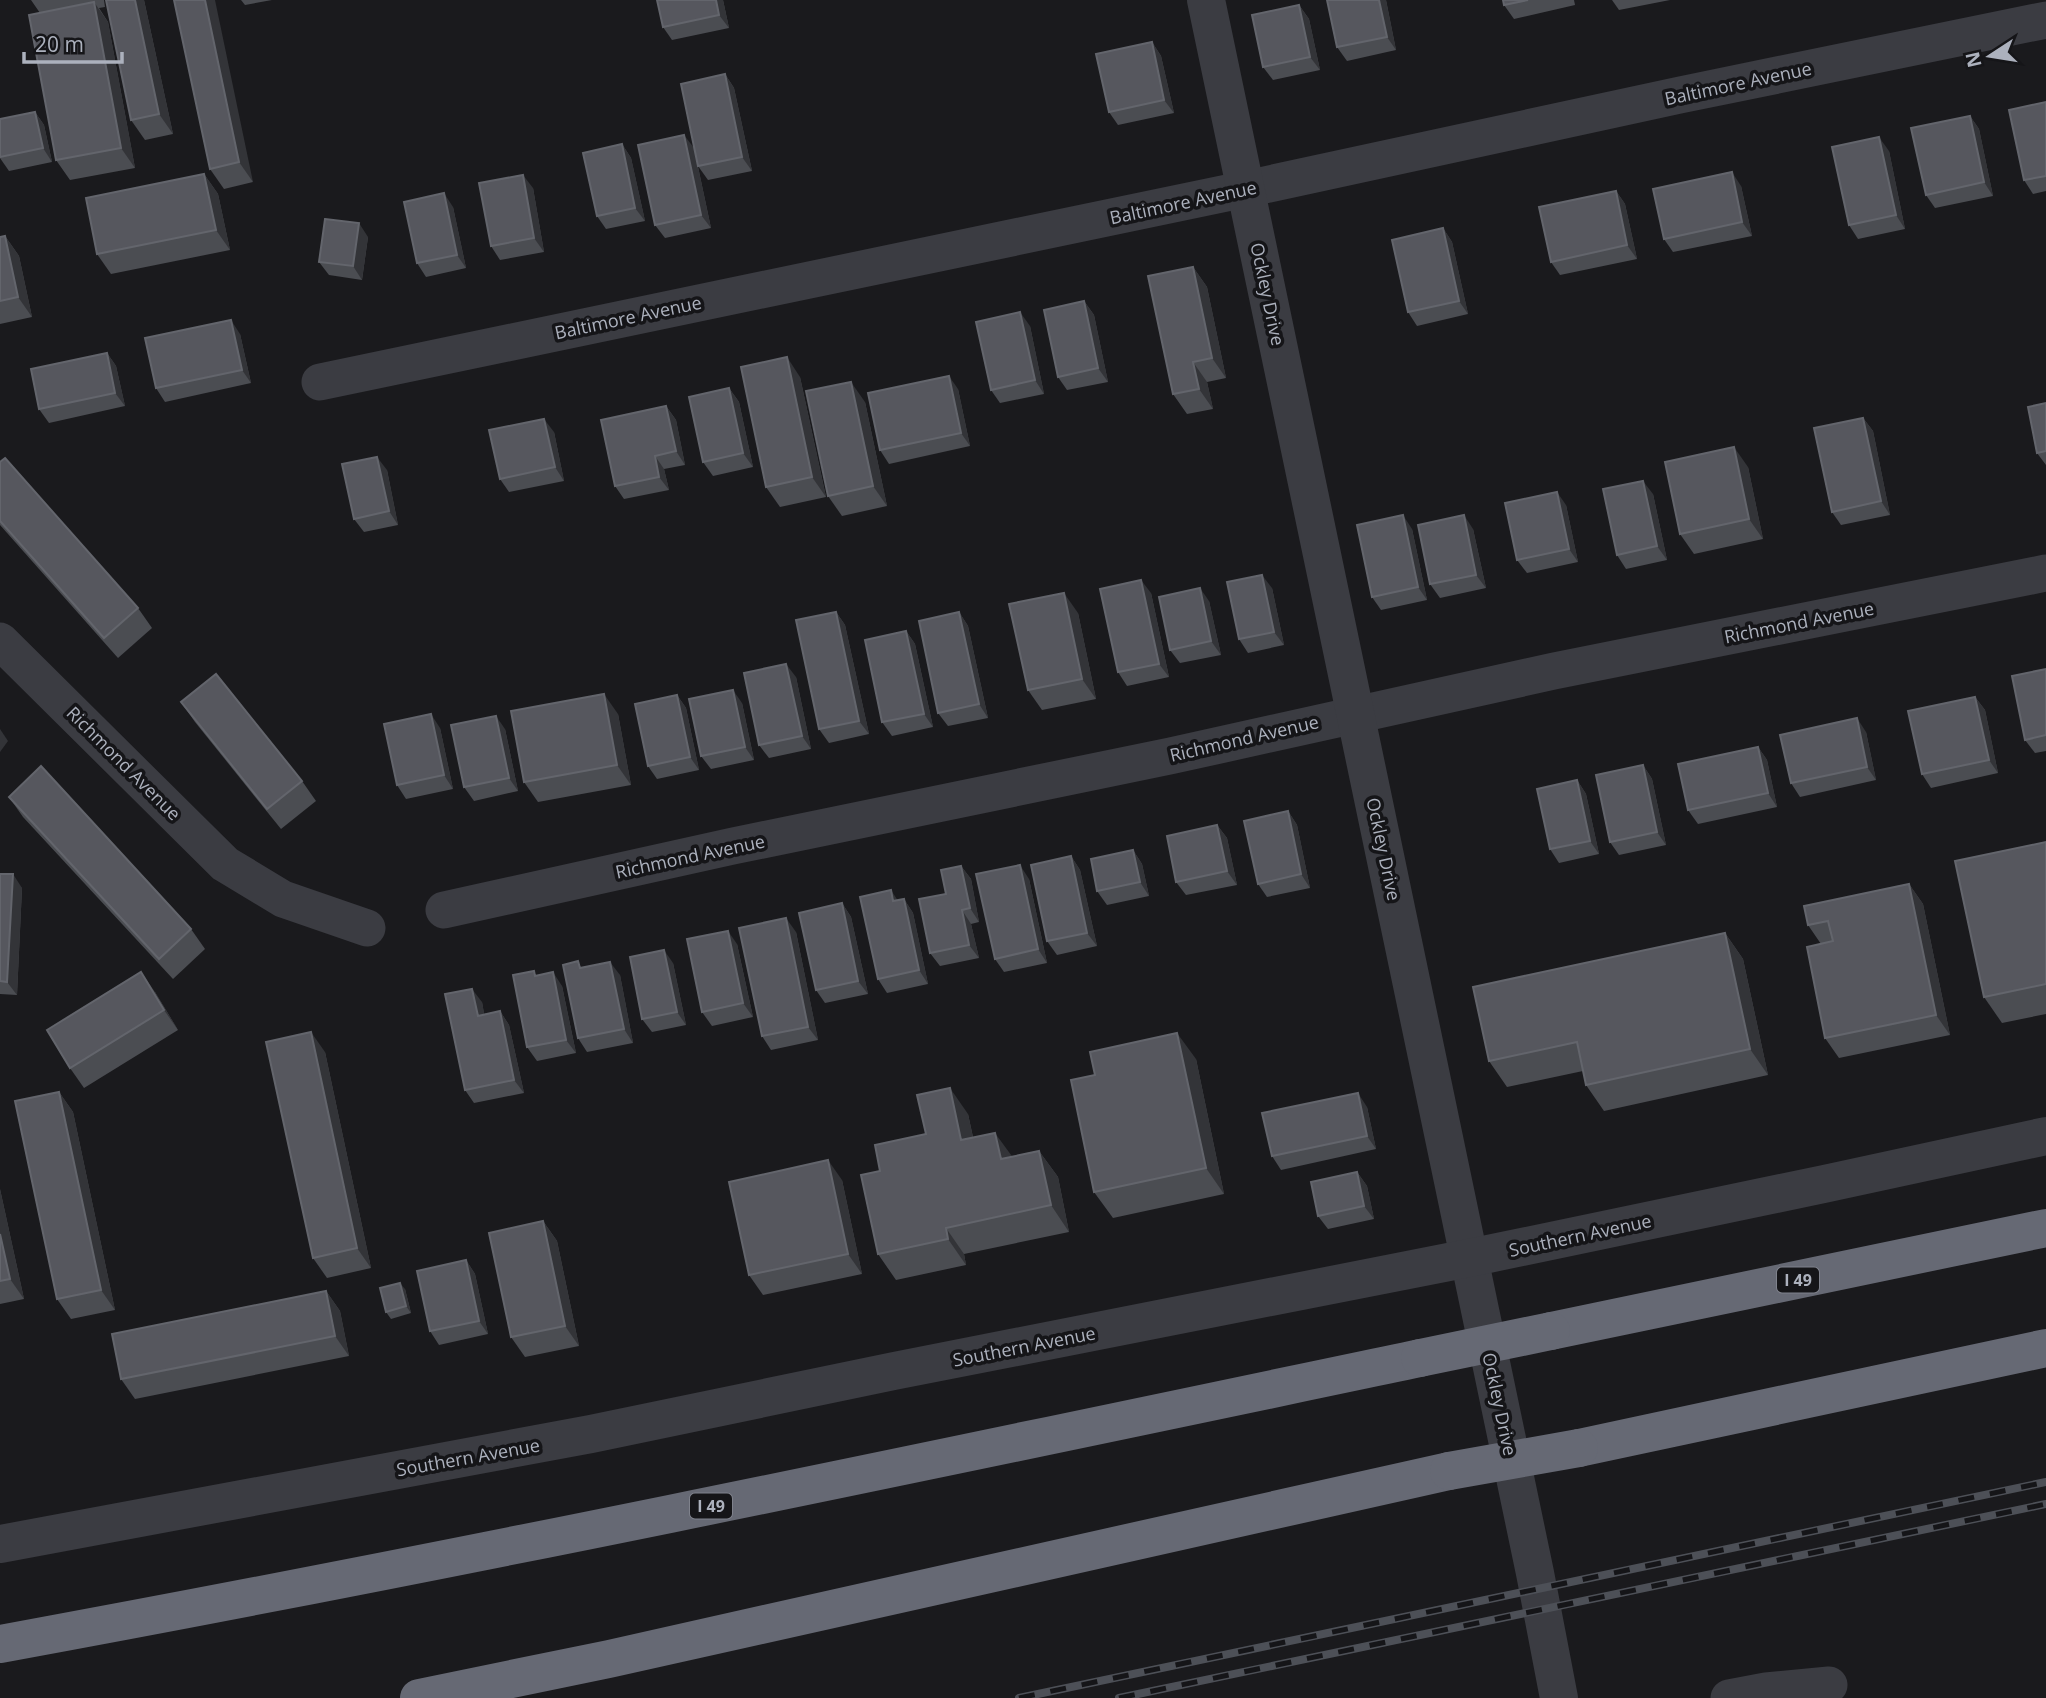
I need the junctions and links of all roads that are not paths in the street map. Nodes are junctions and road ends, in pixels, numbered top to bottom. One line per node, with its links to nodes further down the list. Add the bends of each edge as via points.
1 (1206, 0): 3 (street, Ockley Drive)
2 (2046, 20): 3 (street, Baltimore Avenue)
3 (1245, 189): 4 (street, Baltimore Avenue); 7 (street, Ockley Drive)
4 (320, 382)
5 (2046, 573): 7 (street, Richmond Avenue)
6 (0, 641): 9 (street, Richmond Avenue, via 225,864 283,900)
7 (1356, 713): 8 (street, Richmond Avenue); 12 (street, Ockley Drive)
8 (444, 910)
9 (367, 928)
10 (2046, 1136): 12 (street, Southern Avenue)
11 (2046, 1228): 15 (highway, I 49, bridge, via 673,1514)
12 (1469, 1258): 14 (street, Southern Avenue, via 534,1445); 18 (street, Ockley Drive)
13 (2046, 1348): 17 (highway, bridge, via 1579,1448 1449,1471)
14 (0, 1544)
15 (0, 1644)
16 (1829, 1685): 19 (street)
17 (419, 1698)
18 (1559, 1698)
19 (1729, 1698)

